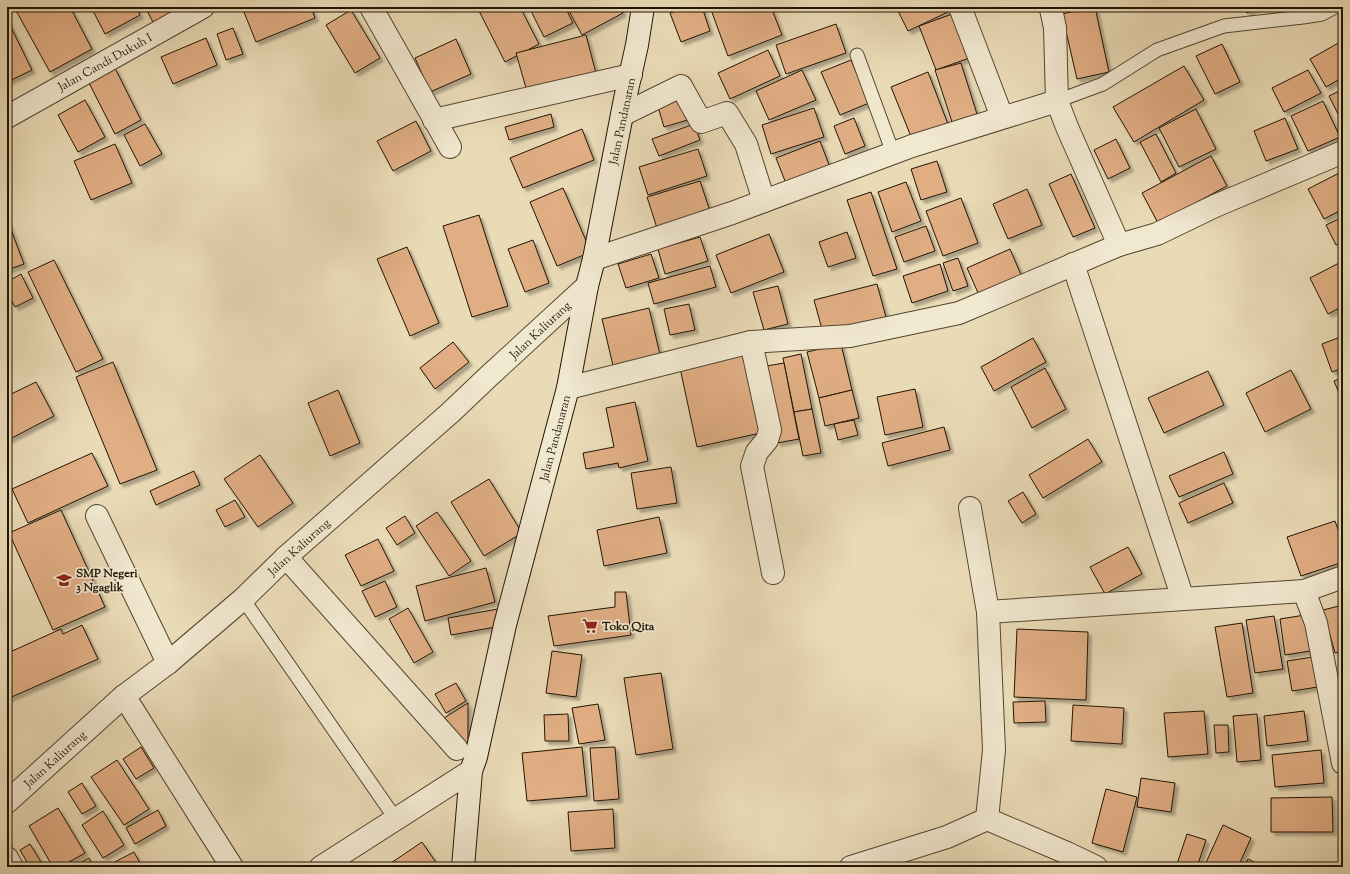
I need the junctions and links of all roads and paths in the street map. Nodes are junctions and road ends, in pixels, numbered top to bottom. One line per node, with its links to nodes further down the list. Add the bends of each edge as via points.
1 (203, 7): 11 (street, Jalan Candi Dukuh I)
2 (371, 7): 13 (street)
3 (643, 7): 8 (street, Jalan Pandanaran)
4 (960, 7): 12 (street)
5 (1050, 7): 9 (street, via 1055,28)
6 (1335, 7): 9 (lane, via 1322,14 1224,26 1157,50 1103,84)
7 (857, 55): 16 (lane)
8 (631, 75): 10 (street, Jalan Pandanaran); 13 (street)
9 (1057, 101): 12 (street); 18 (street)
10 (622, 115): 17 (street, via 681,86 701,122 727,113 746,144); 19 (street, Jalan Pandanaran)
11 (7, 117)
12 (1002, 117): 16 (street)
13 (434, 120): 14 (street)
14 (450, 147)
15 (1343, 152): 18 (street, via 1215,206 1158,234)
16 (894, 153): 17 (street)
17 (764, 200): 19 (street)
18 (1119, 245): 20 (street)
19 (594, 260): 21 (street, Jalan Pandanaran)
20 (1073, 264): 22 (street, via 959,313 850,336); 31 (street)
21 (587, 286): 23 (street, Jalan Pandanaran); 26 (street, Jalan Kaliurang, via 450,413)
22 (751, 342): 23 (street); 27 (street, via 770,430 767,440 756,452 752,466)
23 (568, 388): 37 (street, Jalan Pandanaran, via 505,625)
24 (970, 508): 32 (street)
25 (97, 516): 33 (street)
26 (286, 558): 30 (street, Jalan Kaliurang); 35 (street)
27 (773, 573)
28 (1343, 577): 29 (street)
29 (1304, 591): 31 (street); 36 (street, via 1316,623)
30 (243, 599): 33 (street, Jalan Kaliurang); 39 (lane)
31 (1183, 599): 32 (street)
32 (988, 612): 40 (street, via 994,750)
33 (168, 663): 34 (street, Jalan Kaliurang)
34 (124, 696): 38 (street, Jalan Kaliurang); 43 (street)
35 (457, 749)
36 (1343, 763)
37 (471, 771): 39 (street); 45 (street, Jalan Pandanaran)
38 (7, 802)
39 (395, 818): 44 (street)
40 (986, 819): 46 (street, via 947,837); 47 (street)
41 (7, 858): 42 (street)
42 (12, 867)
43 (232, 867)
44 (321, 867)
45 (463, 867)
46 (851, 867)
47 (1096, 867)

